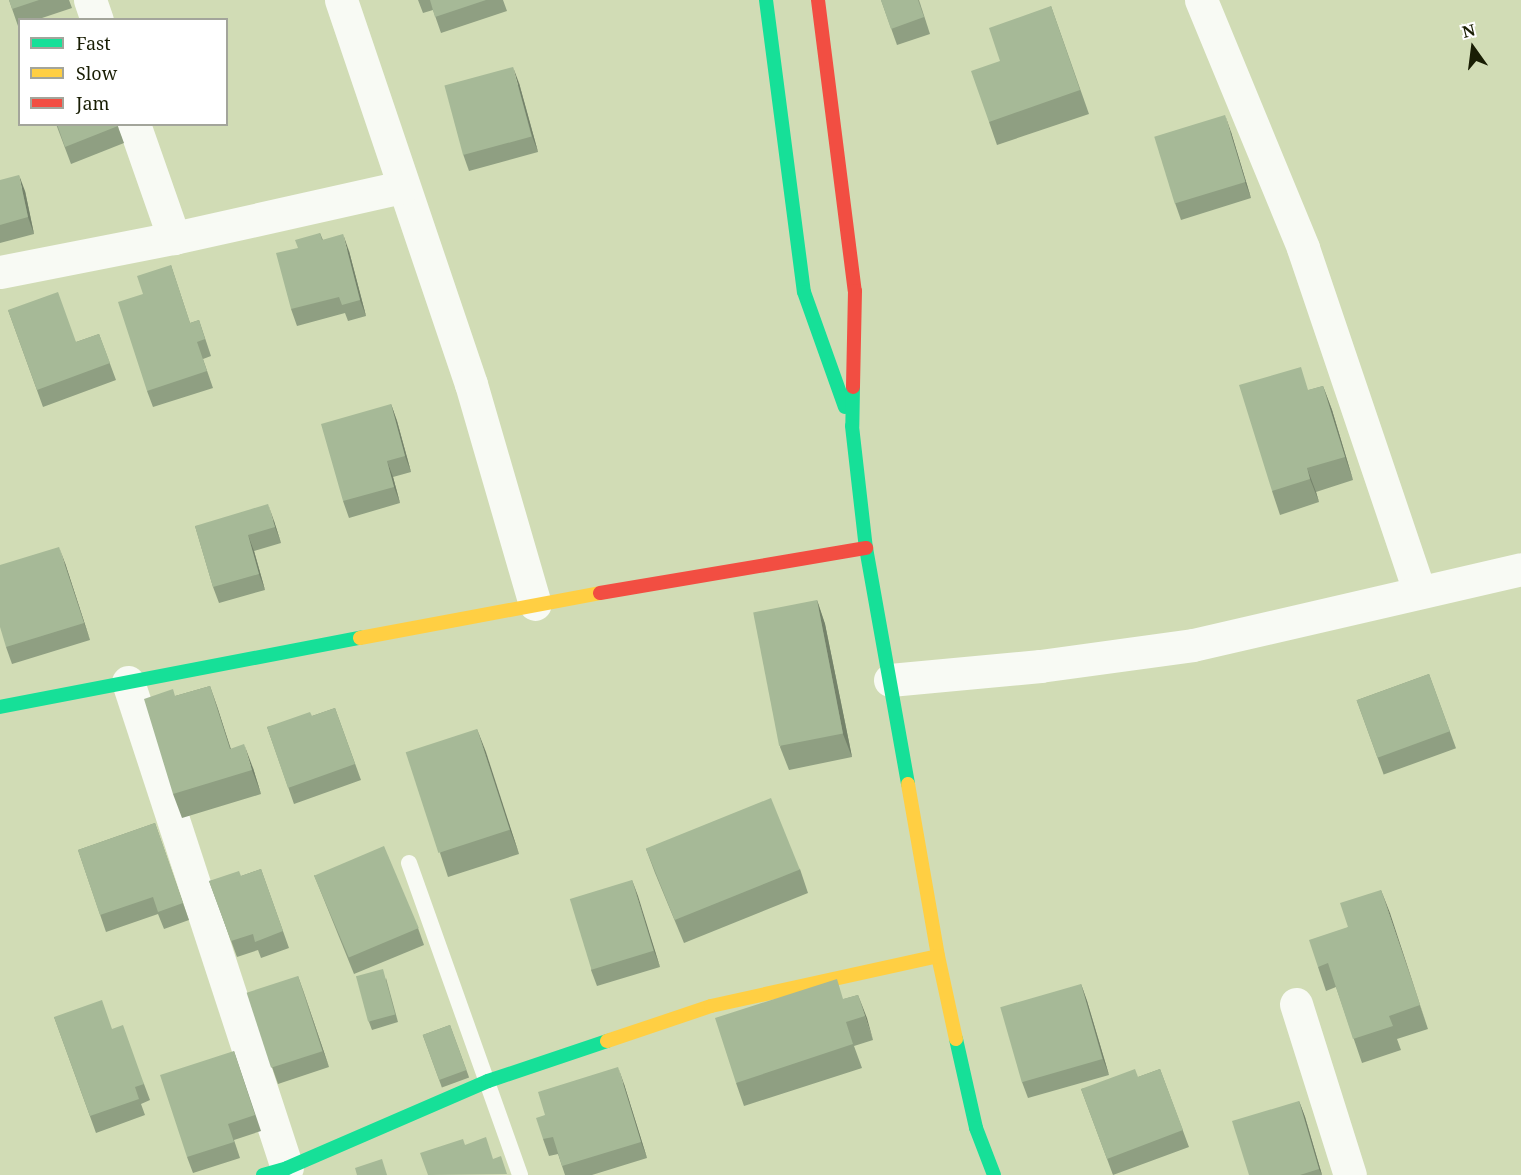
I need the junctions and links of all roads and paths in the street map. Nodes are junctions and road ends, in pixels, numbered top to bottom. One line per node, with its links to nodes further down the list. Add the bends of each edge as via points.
1 (90, 0): 6 (street)
2 (341, 0): 8 (street)
3 (766, 0): 11 (main road, via 804,292)
4 (818, 0): 11 (main road, via 855,291)
5 (1201, 0): 14 (street, via 1303,248)
6 (96, 18)
7 (135, 126): 9 (street)
8 (402, 187): 9 (street); 15 (street, via 471,384)
9 (174, 238): 10 (street)
10 (0, 272)
11 (852, 426): 12 (main road)
12 (866, 548): 15 (main road); 16 (main road)
13 (1521, 569): 14 (street)
14 (1419, 591): 16 (street, via 1193,645 1040,666)
15 (535, 603): 17 (main road)
16 (890, 680): 20 (main road)
17 (128, 682): 18 (main road); 25 (street)
18 (0, 707)
19 (408, 863): 22 (lane)
20 (938, 956): 22 (main road, via 711,1006); 23 (main road)
21 (1296, 1004): 28 (street)
22 (488, 1081): 25 (main road); 26 (lane)
23 (976, 1128): 24 (main road); 27 (main road)
24 (975, 1163)
25 (275, 1171)
26 (520, 1175)
27 (994, 1175)
28 (1350, 1175)

